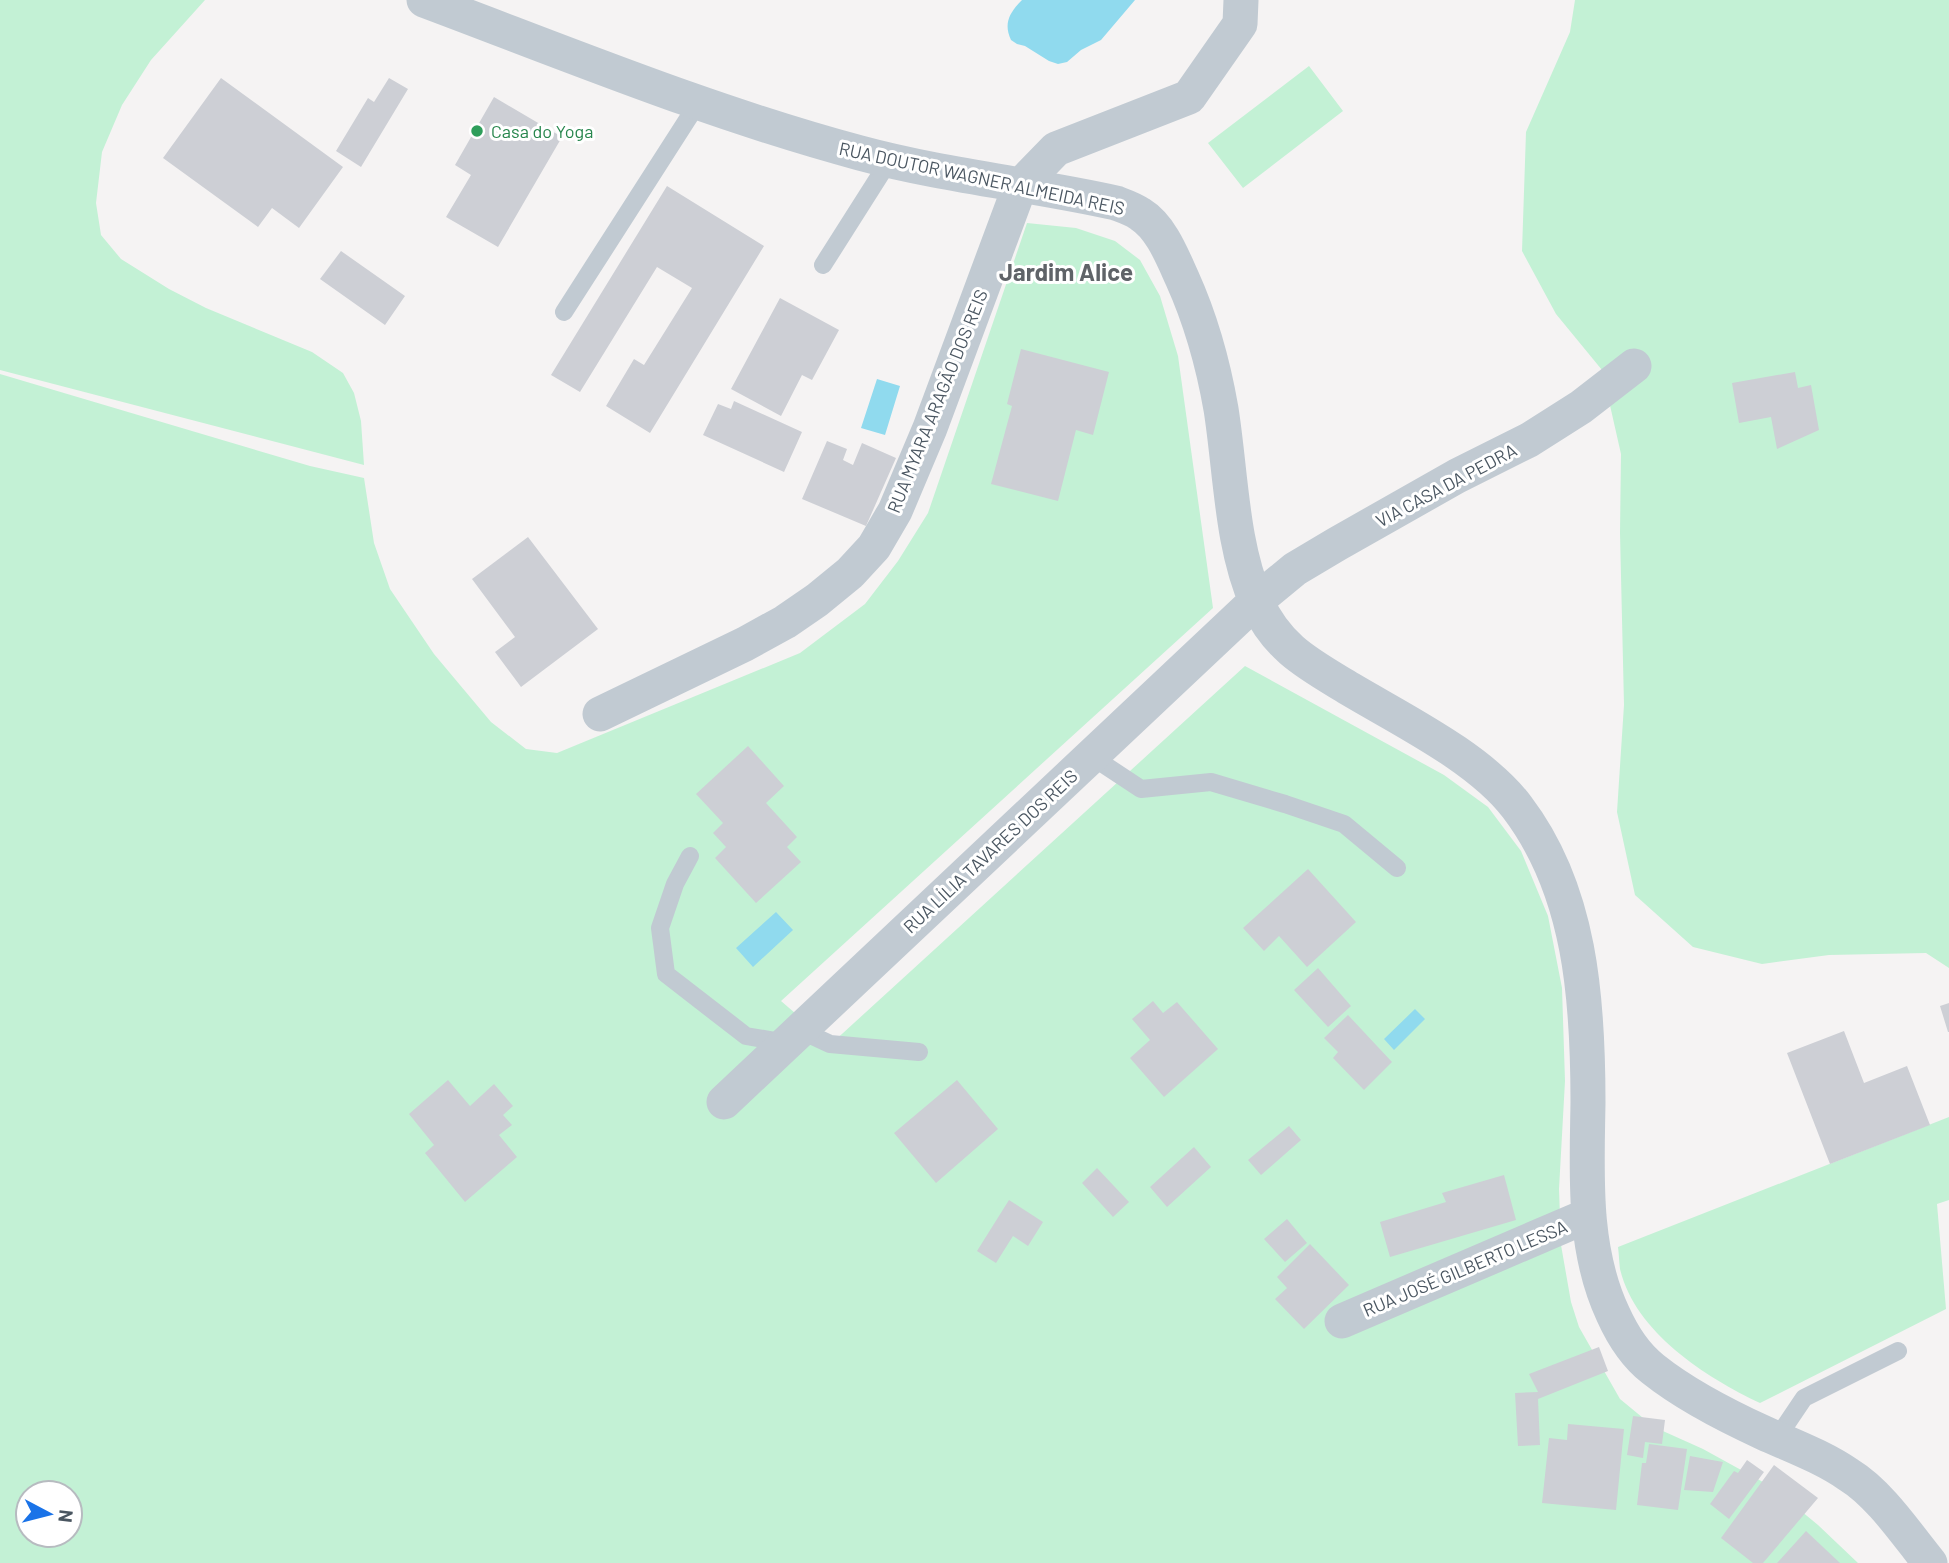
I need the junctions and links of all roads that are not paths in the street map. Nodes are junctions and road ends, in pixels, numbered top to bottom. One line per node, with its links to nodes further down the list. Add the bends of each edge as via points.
1 (424, 0): 3 (street, RUA DOUTOR WAGNER ALMEIDA REIS)
2 (1241, 0): 5 (street, via 1240,24 1189,97 1056,149)
3 (698, 103): 4 (street, RUA DOUTOR WAGNER ALMEIDA REIS); 7 (lane)
4 (889, 161): 5 (street, RUA DOUTOR WAGNER ALMEIDA REIS); 6 (lane)
5 (1020, 187): 9 (street, RUA DOUTOR WAGNER ALMEIDA REIS, via 1130,209 1151,224 1168,249 1205,337 1239,535); 10 (street, RUA MYARA ARAGÃO DOS REIS, via 921,450 874,547 850,573 785,622)
6 (823, 265)
7 (564, 312)
8 (1634, 366): 9 (street, VIA CASA DA PEDRA, via 1529,440 1337,544 1295,569)
9 (1256, 601): 11 (street, RUA LÍLIA TAVARES DOS REIS); 17 (street, RUA DOUTOR WAGNER ALMEIDA REIS, via 1290,651 1475,766 1517,806 1536,836 1567,903 1577,947 1587,1061)
10 (600, 714)
11 (1091, 756): 13 (lane, via 1141,789 1211,782 1344,824); 14 (street, RUA LÍLIA TAVARES DOS REIS)
12 (690, 856): 14 (lane, via 660,928 666,974 746,1036)
13 (1396, 868)
14 (794, 1036): 15 (lane); 16 (street, RUA LÍLIA TAVARES DOS REIS)
15 (919, 1052)
16 (724, 1102)
17 (1589, 1215): 18 (street, RUA JOSÉ GILBERTO LESSA); 20 (street, RUA DOUTOR WAGNER ALMEIDA REIS, via 1598,1273 1628,1342 1650,1367 1679,1387)
18 (1342, 1321)
19 (1898, 1351): 20 (lane, via 1804,1398)
20 (1777, 1438): 21 (street, RUA DOUTOR WAGNER ALMEIDA REIS, via 1861,1482)
21 (1930, 1563)

